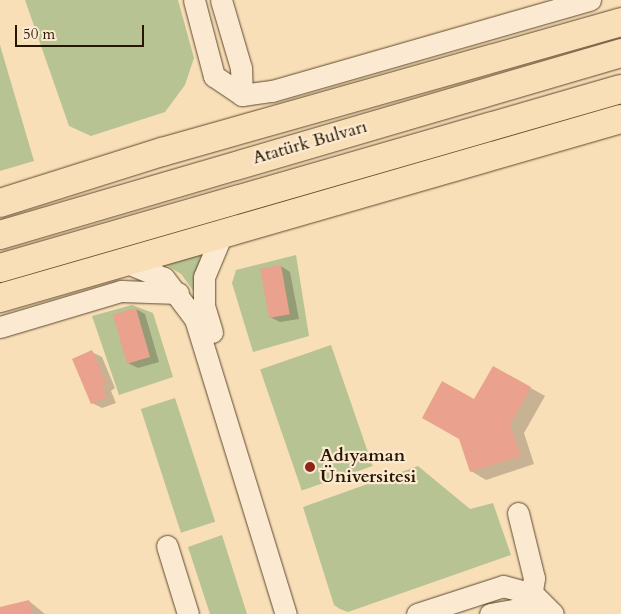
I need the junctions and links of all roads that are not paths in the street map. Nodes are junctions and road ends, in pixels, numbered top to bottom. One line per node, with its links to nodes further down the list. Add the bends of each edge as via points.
1 (194, 0): 7 (street, via 214,76)
2 (221, 0): 7 (street, via 242,68)
3 (590, 0): 7 (street, via 272,91)
4 (621, 22): 9 (highway, via 162,152)
5 (621, 53): 11 (highway, Atatürk Bulvarı)
6 (621, 89): 13 (highway, Atatürk Bulvarı)
7 (242, 95)
8 (621, 119): 10 (highway)
9 (0, 203)
10 (222, 234): 12 (highway); 22 (street, via 204,277 204,306)
11 (0, 235)
12 (125, 262): 14 (street, via 164,278); 15 (highway)
13 (0, 268)
14 (178, 293): 16 (street, via 121,291); 21 (street, via 195,319)
15 (0, 298)
16 (0, 327)
17 (518, 513): 19 (street)
18 (166, 546): 20 (street)
19 (535, 606): 23 (street, via 503,586); 24 (street); 25 (street)
20 (188, 614)
21 (286, 614)
22 (300, 614)
23 (417, 614)
24 (490, 614)
25 (553, 614)

